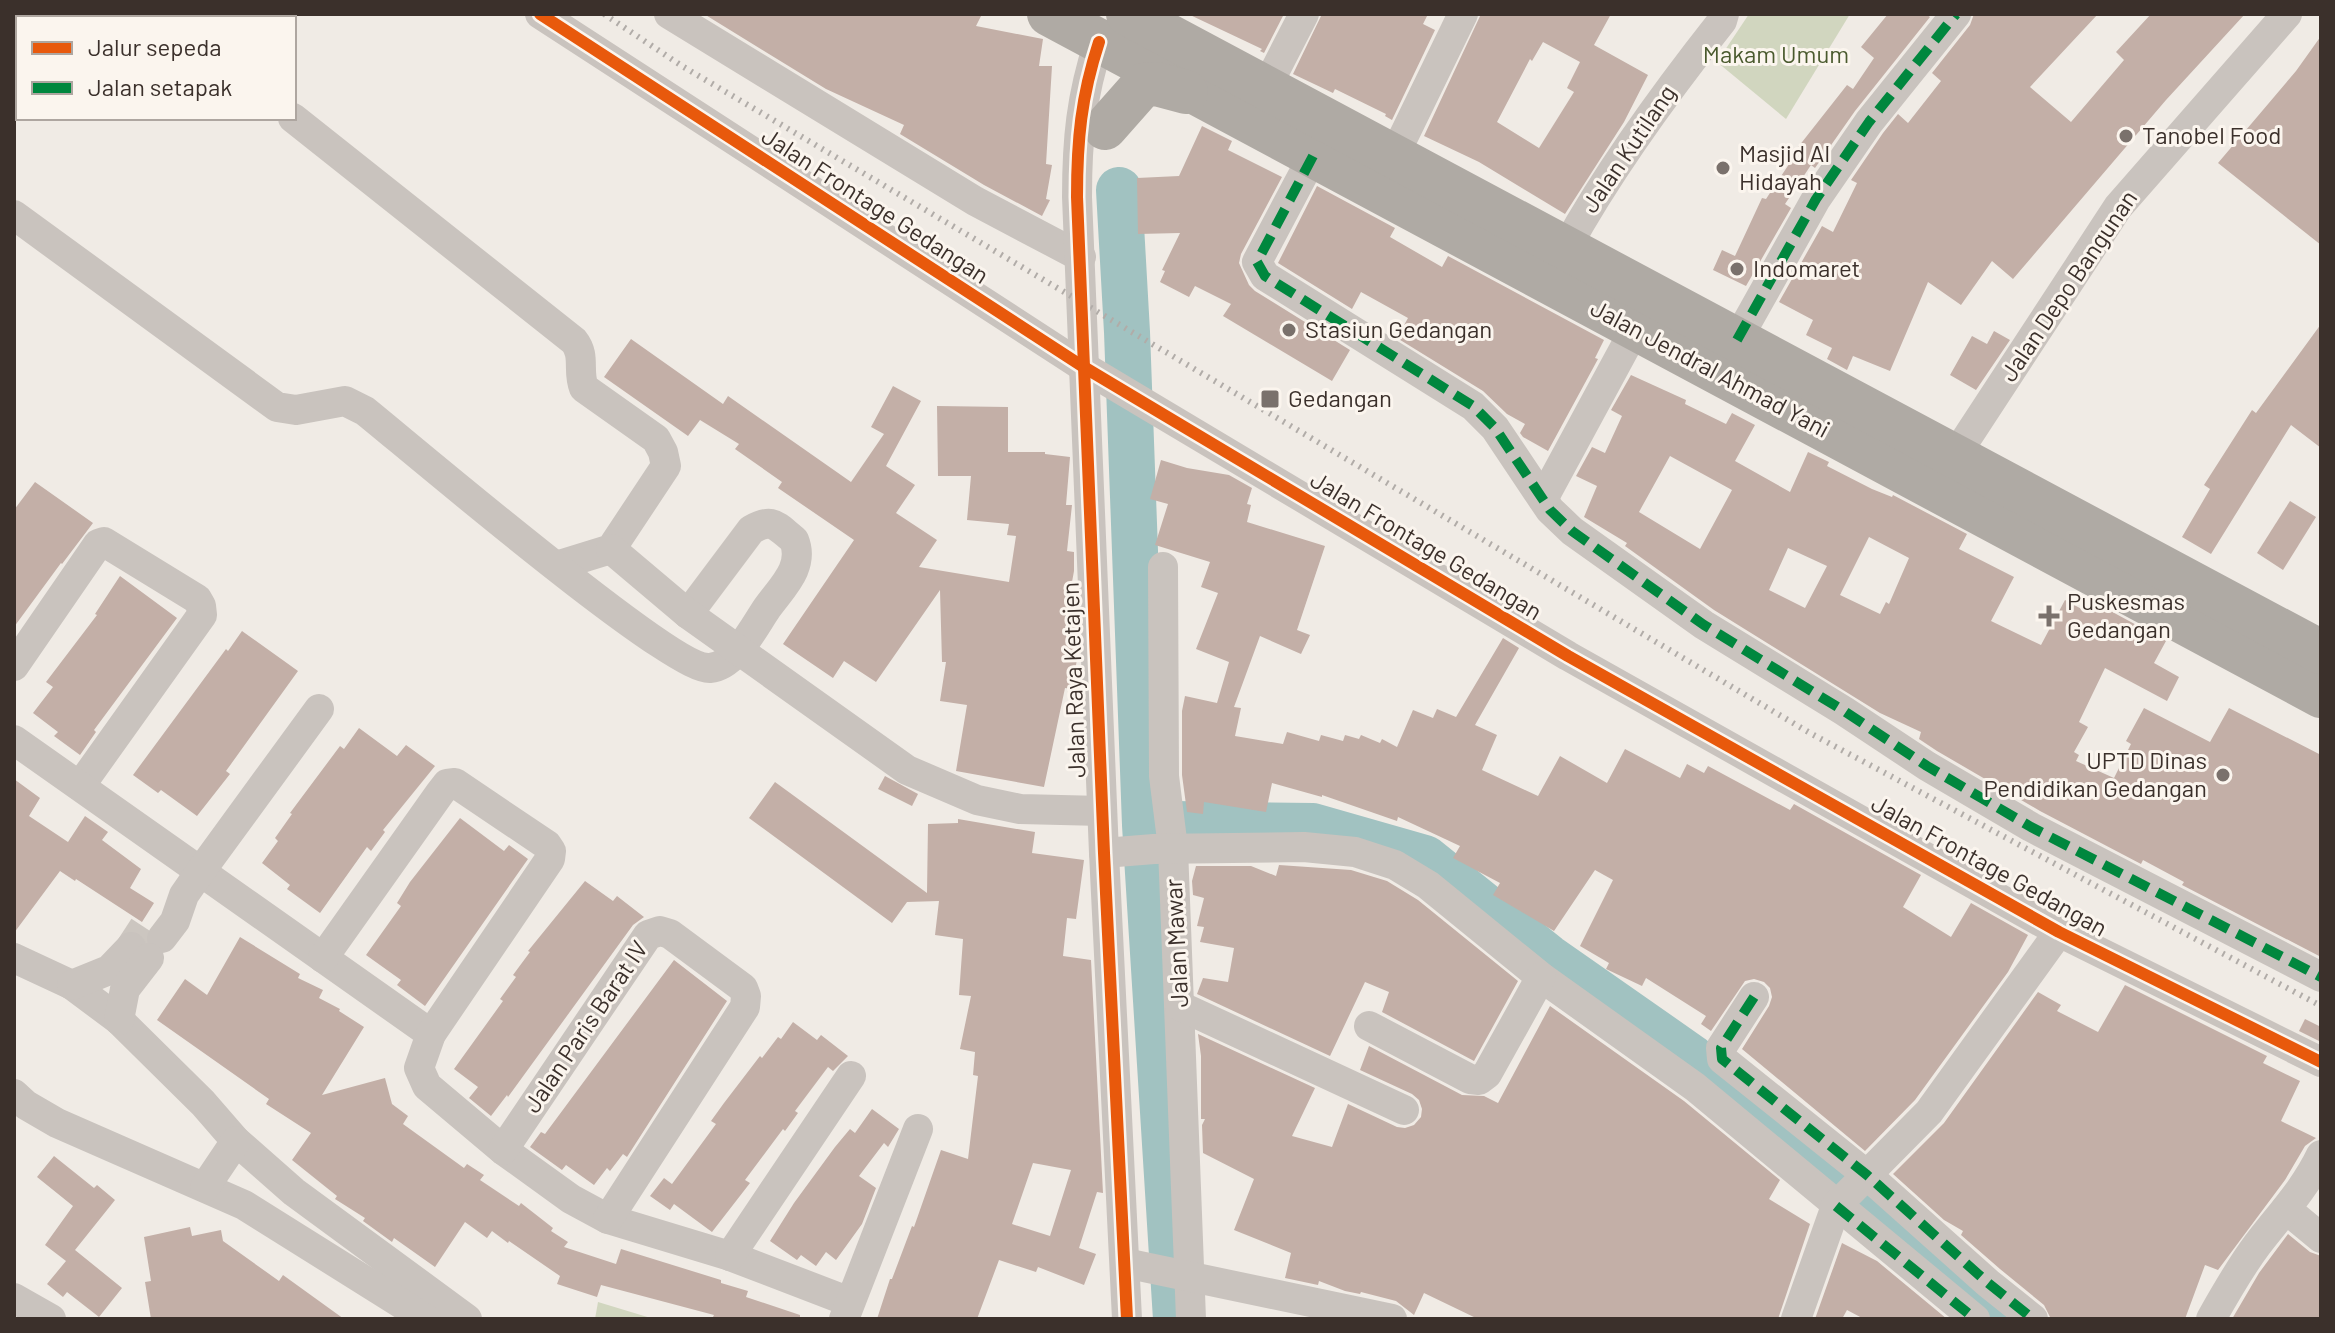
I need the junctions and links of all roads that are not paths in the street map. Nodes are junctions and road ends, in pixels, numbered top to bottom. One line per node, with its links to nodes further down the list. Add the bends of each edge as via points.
1 (540, 14): 22 (street, Jalan Frontage Gedangan)
2 (669, 14): 19 (street, via 975,201)
3 (1049, 14): 9 (highway)
4 (1304, 14): 10 (street)
5 (1463, 14): 15 (street)
6 (1724, 14): 18 (street, Jalan Kutilang)
7 (1956, 14): 21 (street, via 1869,122 1816,199)
8 (2287, 14): 23 (street, Jalan Depo Bangunan, via 2118,207)
9 (1119, 38): 10 (highway, Jalan Jendral Ahmad Yani); 11 (highway, Jalan Jendral Ahmad Yani); 13 (street, Jalan Raya Ketajen); 16 (street, Jalan Raya Ketajen, via 1089,73 1079,124)
10 (1266, 88): 15 (highway, Jalan Jendral Ahmad Yani)
11 (1207, 100): 13 (highway, via 1143,85); 14 (highway, Jalan Jendral Ahmad Yani)
12 (296, 120): 25 (street, via 574,341 582,355 584,388 656,439 666,466)
13 (1105, 128): 16 (street, Jalan Raya Ketajen)
14 (1313, 156): 20 (highway, Jalan Jendral Ahmad Yani); 24 (street, via 1257,262 1260,269 1473,406 1495,428)
15 (1394, 156): 18 (highway, Jalan Jendral Ahmad Yani)
16 (1077, 197): 19 (street, Jalan Raya Ketajen)
17 (14, 215): 26 (street, via 277,407 296,410 345,401 365,411)
18 (1566, 248): 21 (highway, Jalan Jendral Ahmad Yani)
19 (1081, 257): 22 (street, Jalan Raya Ketajen)
20 (1635, 329): 24 (street); 32 (highway, Jalan Jendral Ahmad Yani)
21 (1737, 340): 23 (highway, Jalan Jendral Ahmad Yani)
22 (1082, 366): 36 (street, Jalan Raya Ketajen); 40 (street, Jalan Frontage Gedangan, via 1568,656)
23 (1955, 456): 30 (highway, Jalan Jendral Ahmad Yani)
24 (1543, 499): 45 (street, via 1572,531 1704,625 1927,766 2031,827)
25 (611, 549): 26 (street); 28 (street)
26 (556, 566): 29 (street, via 689,663 710,668 728,661)
27 (1163, 567): 37 (street, Jalan Mawar)
28 (688, 614): 29 (street); 29 (street, via 751,530 771,523 794,540 799,560)
29 (737, 649): 36 (street, via 907,770 977,800 1020,809)
30 (2321, 652)
31 (14, 666): 35 (street, via 104,542 201,606 202,615)
32 (2321, 696)
33 (319, 709): 39 (street)
34 (14, 740): 35 (street)
35 (80, 786): 39 (street)
36 (1102, 811): 38 (street, Jalan Raya Ketajen)
37 (1164, 848): 38 (street); 44 (street, via 1304,847 1355,852 1395,865 1428,885); 48 (street, Jalan Mawar)
38 (1112, 852): 66 (street, Jalan Raya Ketajen)
39 (192, 883): 41 (street, via 175,921); 43 (street)
40 (2059, 932): 52 (street, Jalan Frontage Gedangan); 61 (street, via 1929,1112)
41 (147, 942): 46 (street, via 109,970); 49 (street, via 125,989)
42 (14, 958): 46 (street)
43 (323, 958): 51 (street); 51 (street, via 447,784 455,783 547,845 550,859)
44 (1541, 977): 50 (street, via 1479,1080); 61 (street, via 1695,1087 1810,1181)
45 (2321, 977)
46 (72, 985): 49 (street)
47 (1754, 997): 61 (street, via 1721,1048 1722,1059)
48 (1180, 1006): 55 (street); 67 (street, Jalan Mawar)
49 (119, 1020): 57 (street)
50 (1369, 1026)
51 (431, 1034): 58 (street, via 421,1077)
52 (2321, 1062)
53 (851, 1076): 65 (street)
54 (18, 1108): 60 (street)
55 (1404, 1110)
56 (918, 1129): 69 (street)
57 (236, 1141): 60 (street); 72 (street, via 294,1192)
58 (503, 1150): 63 (street); 63 (street, Jalan Paris Barat IV, via 648,935 670,934 743,988 745,1007)
59 (2321, 1155): 62 (street)
60 (205, 1187): 71 (street, via 244,1205)
61 (1850, 1191): 76 (street); 77 (street); 78 (street)
62 (2286, 1209): 64 (street); 79 (street)
63 (608, 1219): 65 (street)
64 (2321, 1238)
65 (730, 1256): 69 (street)
66 (1130, 1264): 67 (street); 73 (street, Jalan Raya Ketajen)
67 (1181, 1274): 74 (street, Jalan Mawar); 75 (street)
68 (14, 1298): 70 (street)
69 (847, 1310)
70 (51, 1319)
71 (426, 1319)
72 (467, 1319)
73 (1127, 1319)
74 (1191, 1319)
75 (1392, 1319)
76 (1796, 1319)
77 (1975, 1319)
78 (2033, 1319)
79 (2211, 1319)

